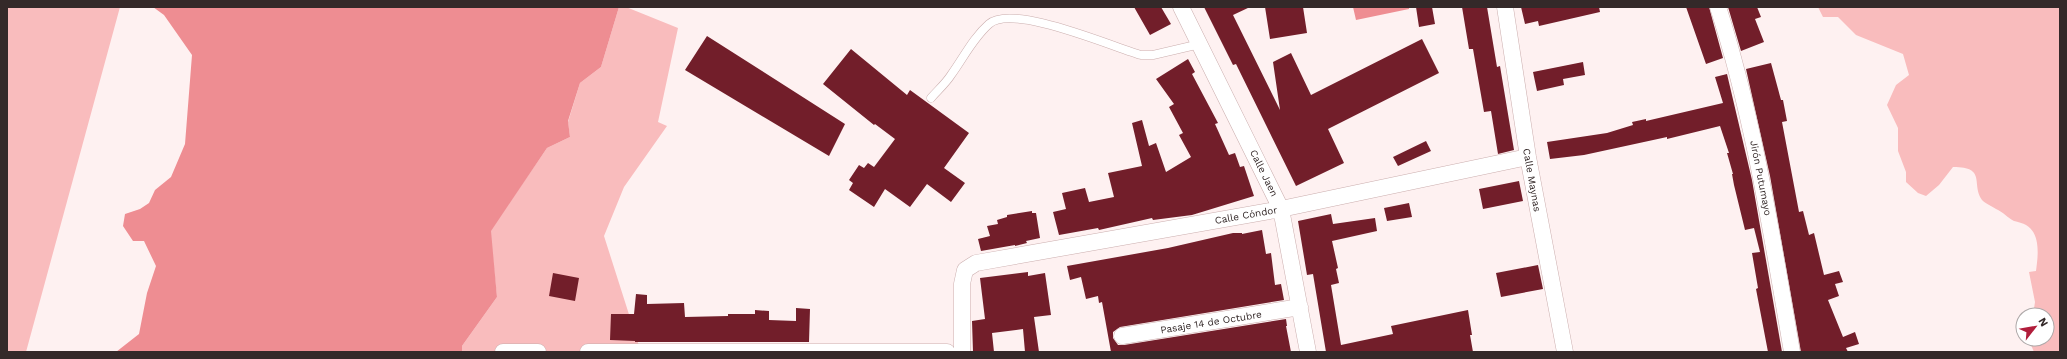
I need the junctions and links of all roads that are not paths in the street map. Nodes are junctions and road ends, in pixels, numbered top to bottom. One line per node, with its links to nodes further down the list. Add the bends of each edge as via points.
1 (1181, 7): 4 (street, Calle Jaen)
2 (1505, 7): 6 (street, Calle Maynas)
3 (1718, 7): 19 (street, Jirón Putumayo, via 1746,104)
4 (1200, 44): 5 (lane, via 1142,55 1052,24 1002,19 991,22 974,40 950,77); 7 (street, Calle Jaen)
5 (931, 98)
6 (1528, 157): 7 (street, Calle Cóndor); 18 (street, Calle Maynas)
7 (1281, 209): 8 (street, Calle Jaen); 16 (street, Calle Cóndor, via 976,263 965,270 962,284)
8 (1300, 307): 9 (street, Pasaje 14 de Octubre); 17 (street, Calle Jaen)
9 (1122, 336)
10 (503, 352): 11 (street)
11 (538, 352)
12 (588, 352): 13 (street)
13 (634, 352): 14 (street)
14 (873, 352): 15 (street)
15 (947, 352)
16 (962, 352)
17 (1308, 352)
18 (1565, 352)
19 (1792, 352)

